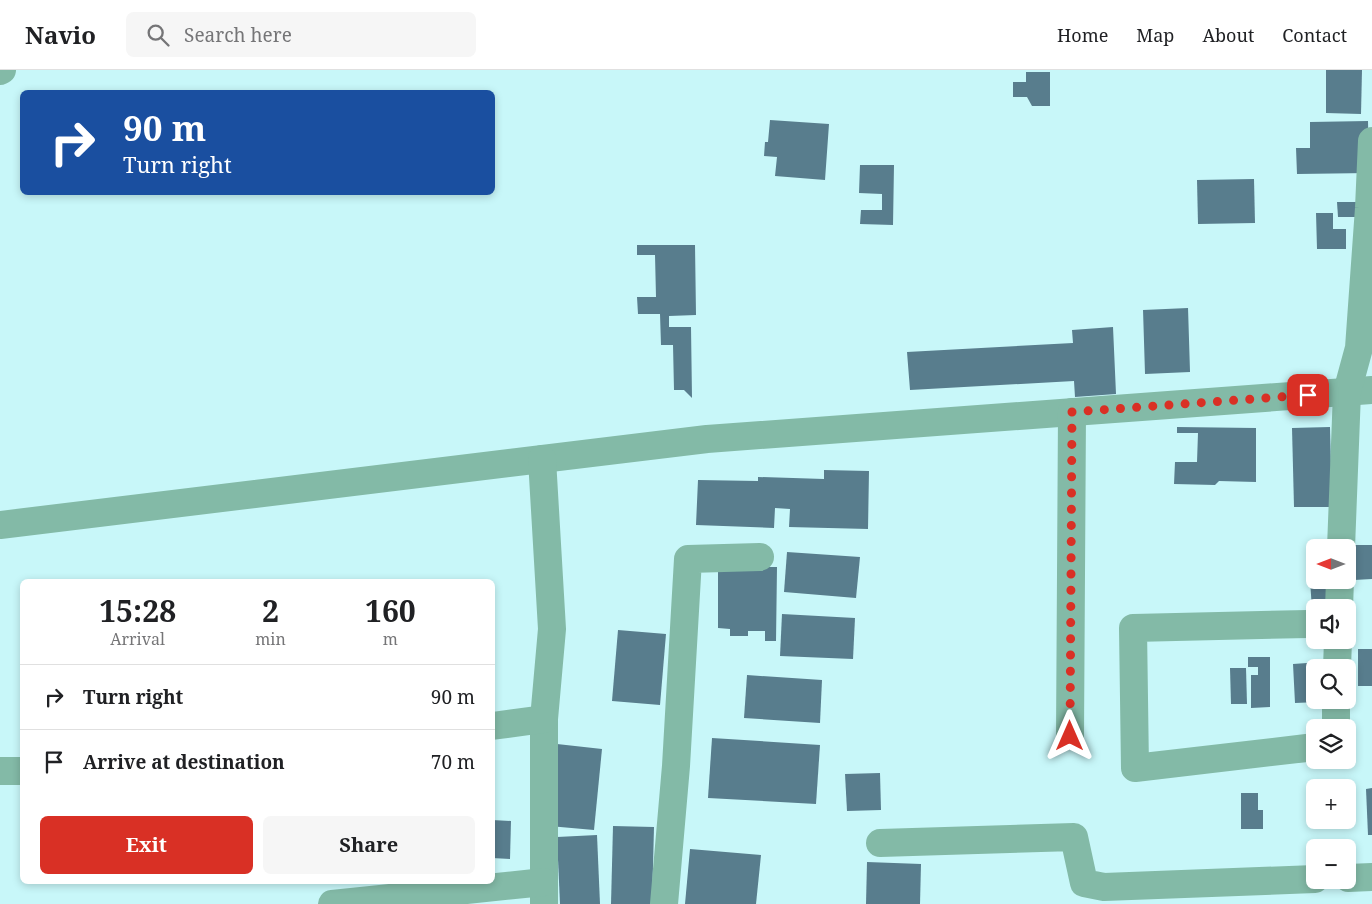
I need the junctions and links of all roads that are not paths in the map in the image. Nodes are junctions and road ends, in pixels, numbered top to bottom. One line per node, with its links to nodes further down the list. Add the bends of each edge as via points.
1 (1372, 141): 2 (street, via 1359,348)
2 (1360, 391): 3 (street); 6 (street)
3 (1072, 412): 4 (street, via 706,439); 11 (street)
4 (542, 459): 5 (street); 9 (street, via 552,629)
5 (0, 526)
6 (1342, 539)
7 (760, 558): 21 (street, via 688,559)
8 (1306, 624): 12 (street, via 1133,628 1135,768)
9 (544, 719): 10 (street); 19 (street)
10 (495, 726)
11 (1070, 736)
12 (1306, 748)
13 (0, 771): 14 (street)
14 (20, 771)
15 (880, 843): 18 (street, via 1074,837 1084,882 1104,887)
16 (1372, 877): 17 (street)
17 (1356, 878)
18 (1306, 879)
19 (544, 893): 20 (street)
20 (332, 904)
21 (664, 904)

